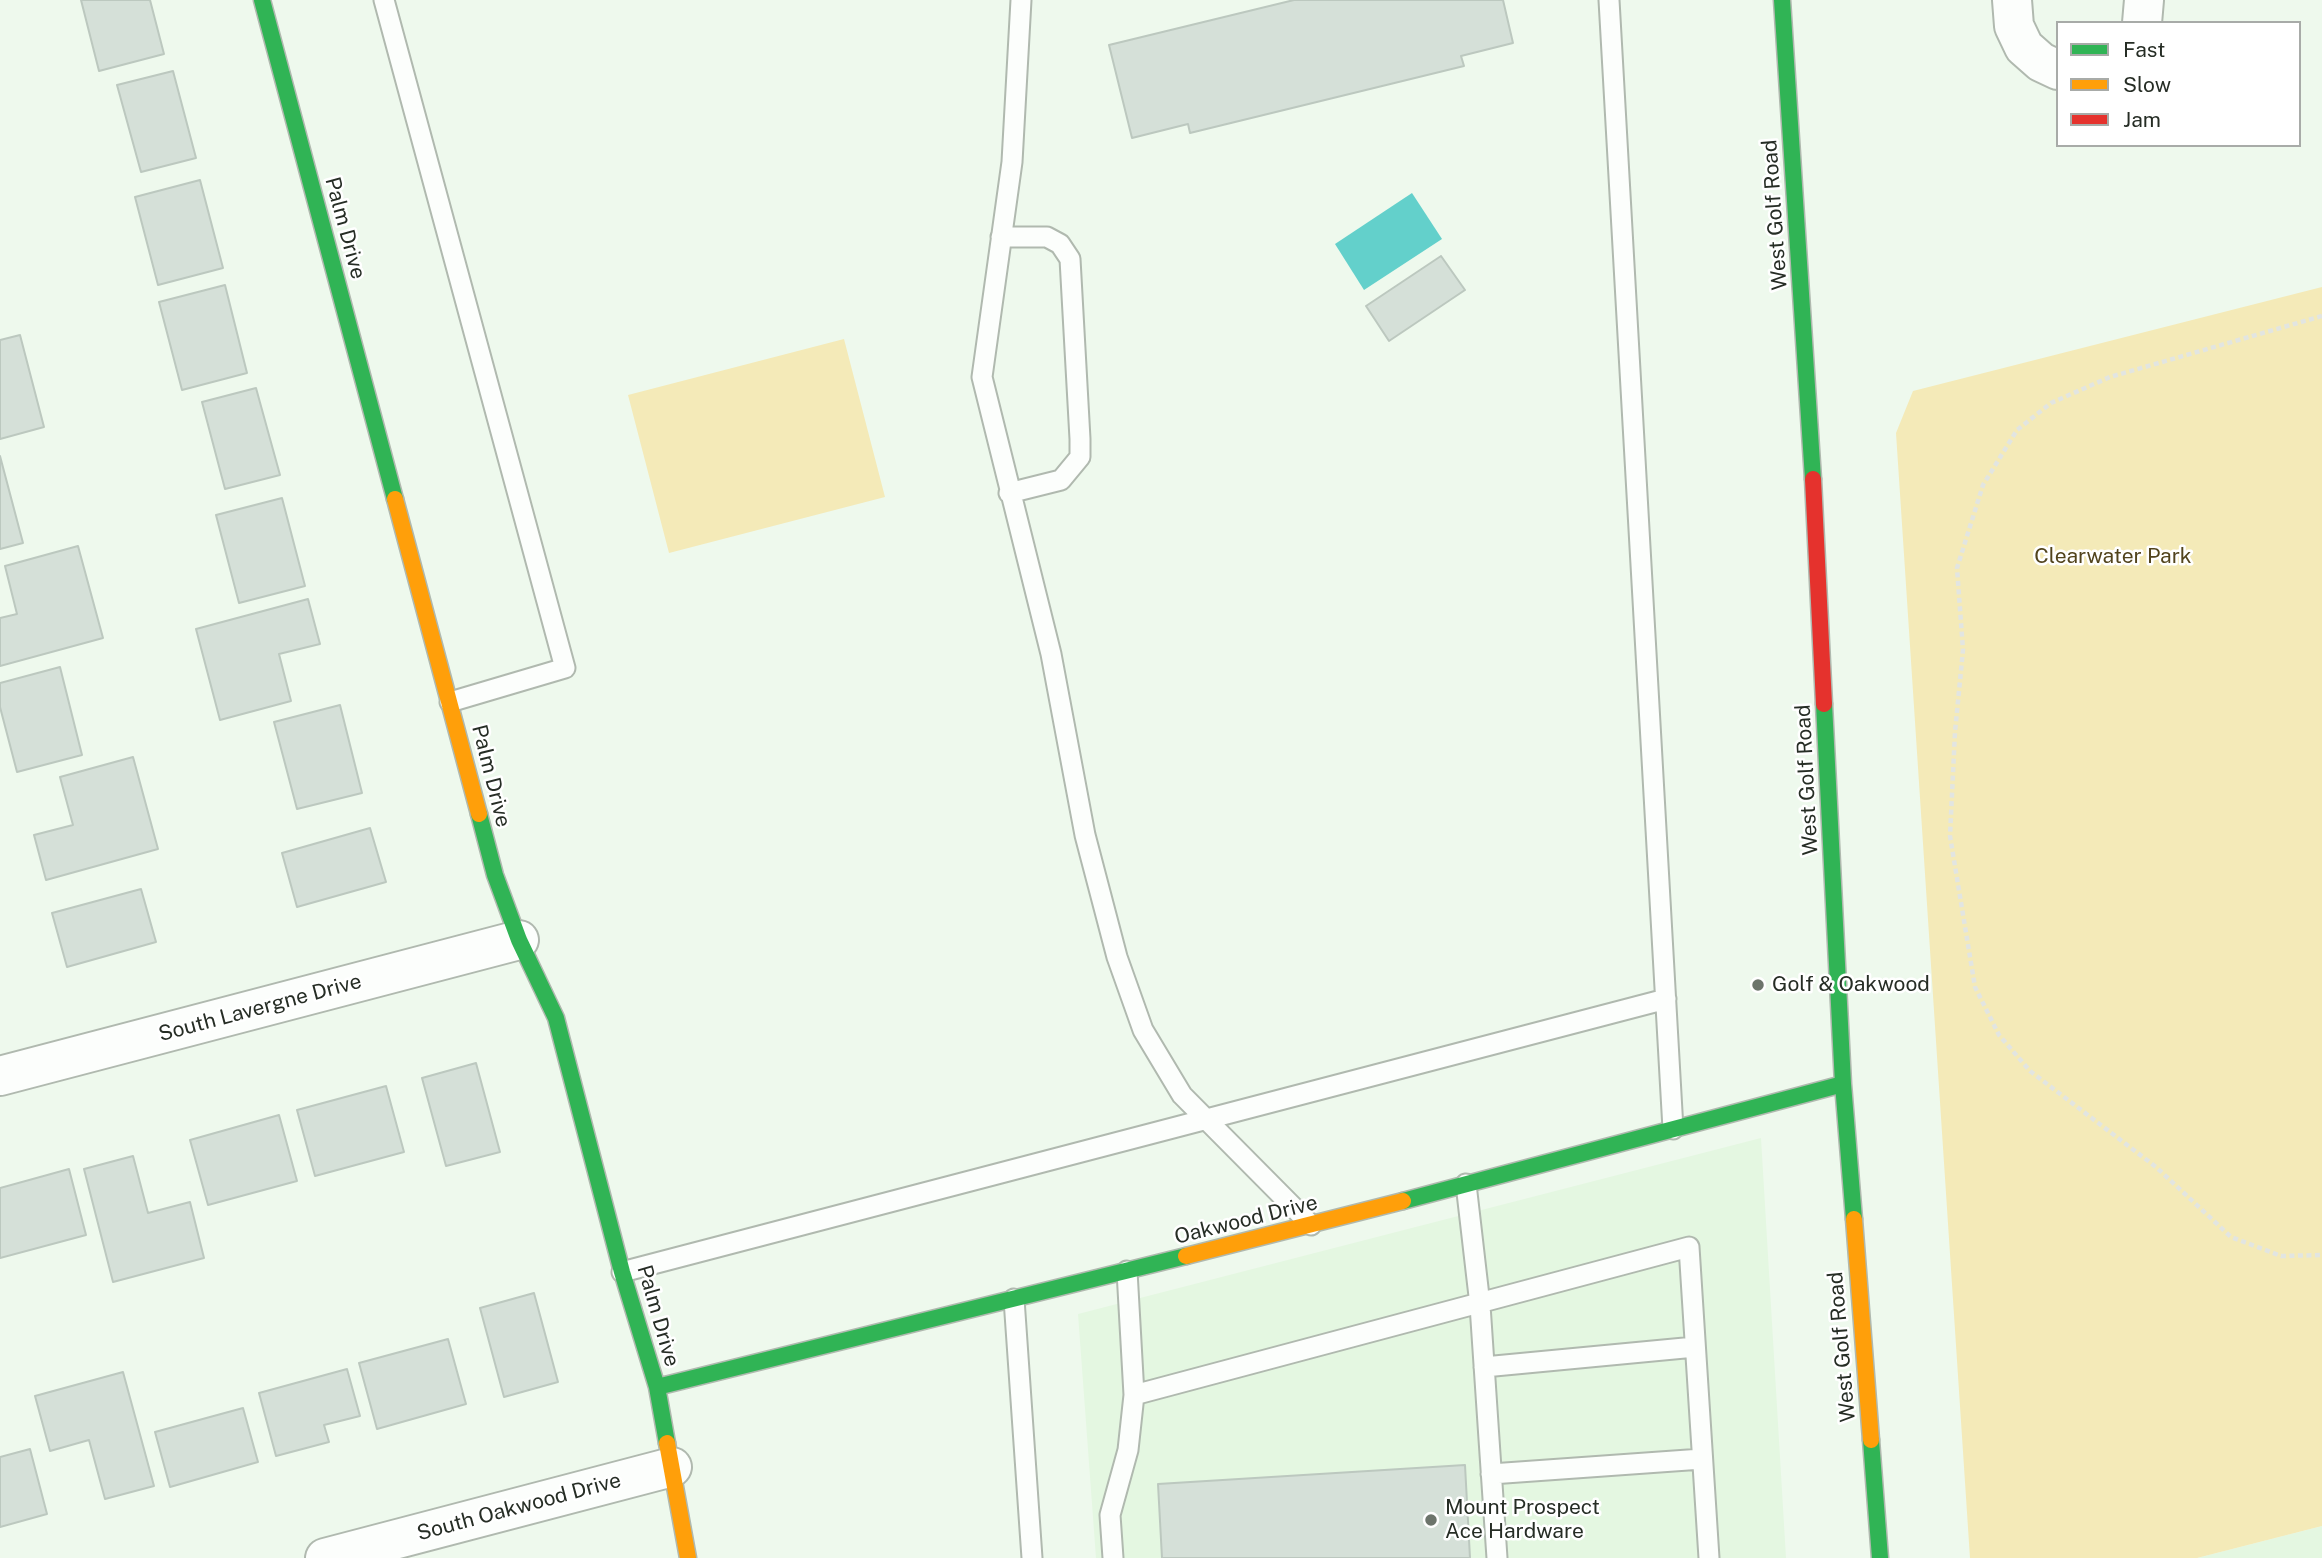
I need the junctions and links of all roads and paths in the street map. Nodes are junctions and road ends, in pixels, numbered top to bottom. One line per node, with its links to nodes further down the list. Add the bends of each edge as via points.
1 (262, 0): 13 (street, Palm Drive)
2 (384, 0): 13 (lane, via 565,668)
3 (1021, 0): 10 (lane, via 1012,162)
4 (1609, 0): 15 (lane)
5 (1782, 0): 17 (street, West Golf Road, via 1810,417)
6 (2012, 0): 9 (street, via 2014,26 2024,47)
7 (2144, 0): 8 (street)
8 (2142, 21)
9 (2056, 68)
10 (1001, 237): 12 (lane, via 982,377); 12 (lane, via 1046,237 1060,244 1070,259 1080,439 1080,457 1061,480)
11 (2322, 316): 22 (path, via 2110,377 2051,402 2017,430 1983,485 1956,568 1963,650 1950,836 1975,988 1999,1035 2030,1071 2156,1167 2231,1237 2281,1255)
12 (1009, 493): 18 (lane, via 1051,654 1085,835 1117,957 1143,1030 1182,1095)
13 (450, 702): 14 (street, Palm Drive, via 495,875)
14 (519, 940): 16 (street, South Lavergne Drive); 24 (street, Palm Drive, via 556,1018)
15 (1666, 999): 18 (lane); 19 (lane)
16 (0, 1076)
17 (1843, 1084): 19 (street, Oakwood Drive); 40 (street, West Golf Road)
18 (1208, 1119): 21 (lane); 24 (lane)
19 (1673, 1129): 20 (street, Oakwood Drive)
20 (1466, 1184): 21 (street, Oakwood Drive); 26 (lane)
21 (1311, 1225): 23 (street, Oakwood Drive)
22 (2322, 1255)
23 (1127, 1271): 25 (street, Oakwood Drive); 30 (lane)
24 (622, 1272): 29 (street, Palm Drive)
25 (1014, 1299): 29 (street, Oakwood Drive); 36 (lane)
26 (1479, 1305): 27 (lane, via 1689,1247); 28 (lane); 30 (lane)
27 (1695, 1347): 28 (lane); 31 (lane)
28 (1484, 1367): 33 (lane)
29 (657, 1387): 32 (street, Palm Drive)
30 (1134, 1395): 37 (lane, via 1128,1450 1110,1515)
31 (1703, 1459): 33 (lane); 39 (lane)
32 (673, 1467): 34 (street, South Oakwood Drive); 35 (street, Palm Drive)
33 (1491, 1474): 38 (lane)
34 (325, 1558)
35 (688, 1558)
36 (1032, 1558)
37 (1113, 1558)
38 (1497, 1558)
39 (1709, 1558)
40 (1880, 1558)

